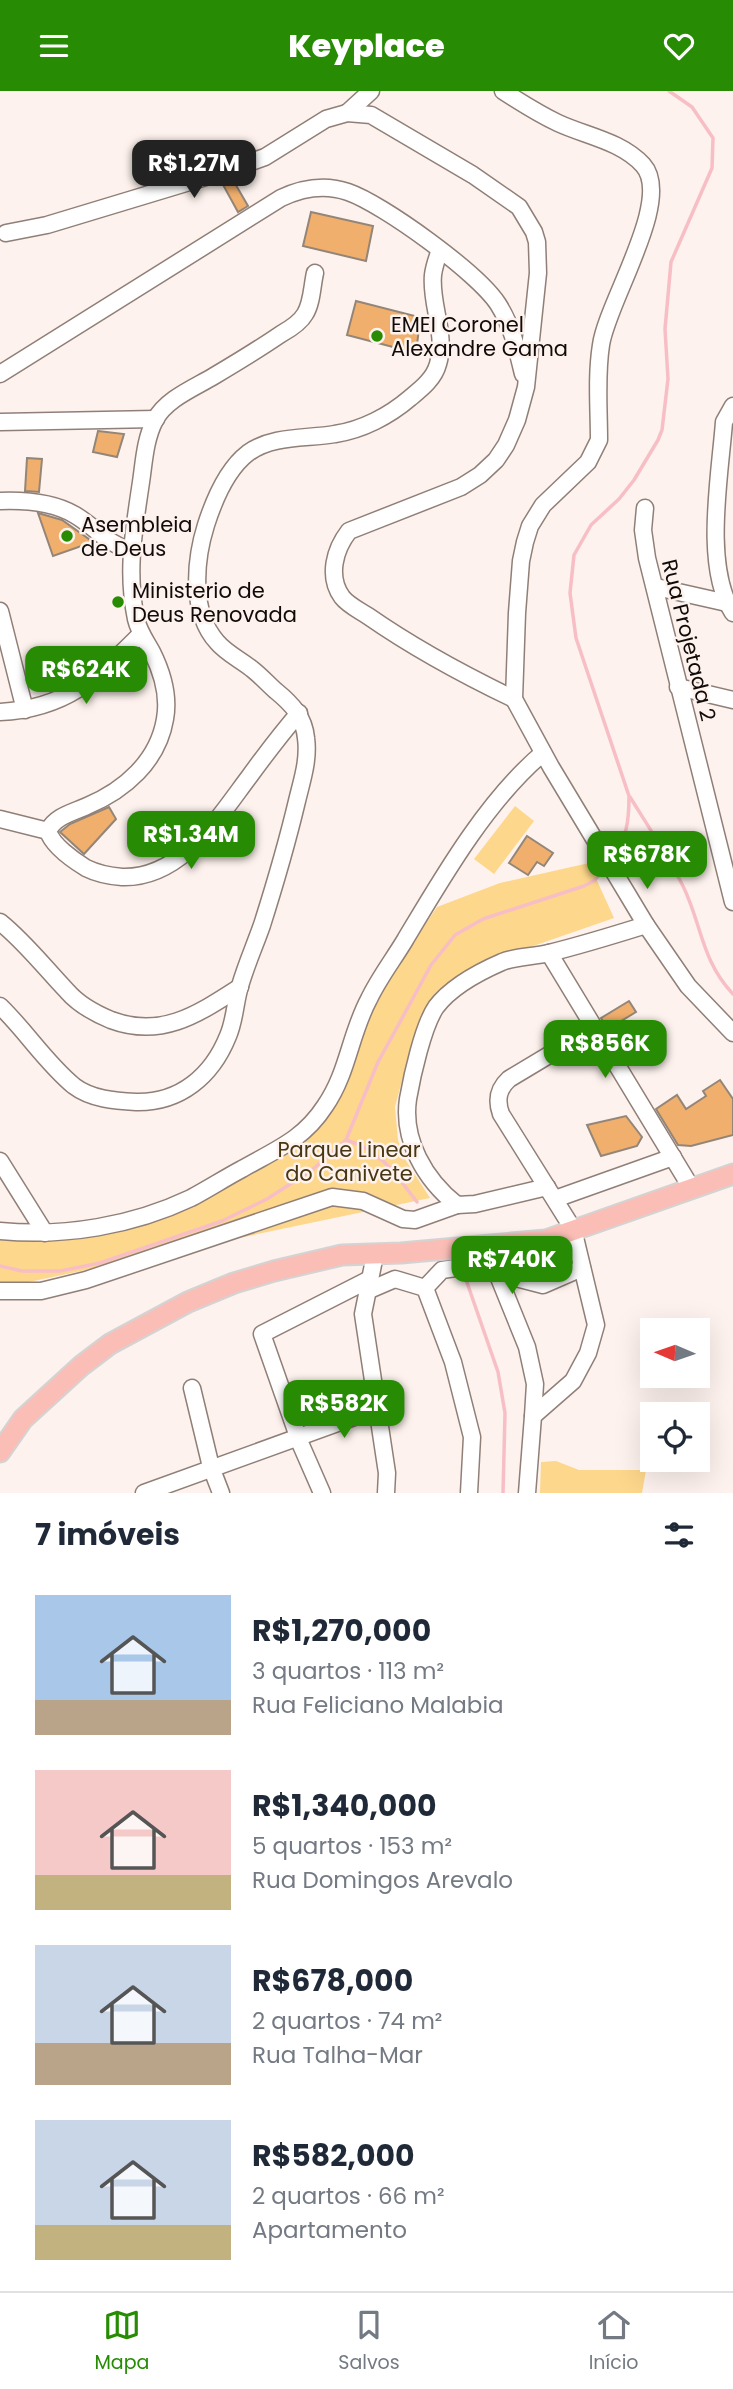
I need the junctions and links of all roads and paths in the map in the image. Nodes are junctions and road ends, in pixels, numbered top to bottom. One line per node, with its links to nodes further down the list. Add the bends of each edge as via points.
1 (371, 91): 3 (street)
2 (502, 91): 20 (street, via 557,123 620,147 646,168 651,185 644,231 603,332 596,449 543,505 525,542 518,590)
3 (348, 113): 4 (street, via 326,119 265,157 47,225); 8 (street, via 371,115 444,157 510,200 530,223 539,257)
4 (6, 233)
5 (440, 250): 7 (street, via 388,213 348,192 329,187 297,190); 8 (street, via 496,302 514,335); 24 (street, via 432,276 441,339 438,365 431,378 404,403 356,429 257,447 225,482 205,527 198,578 203,619 216,641)
6 (315, 273): 10 (street, via 308,309 300,321 182,395)
7 (0, 374)
8 (526, 387): 20 (street, via 517,421 496,460 461,487 349,531 333,570 342,597 352,606 424,652)
9 (733, 406): 16 (street, via 724,422 716,537 717,570)
10 (156, 419): 11 (street); 14 (street, via 146,451)
11 (0, 422)
12 (0, 501): 14 (street, via 58,507)
13 (645, 508): 15 (street, Rua Projetada 2, via 643,538)
14 (131, 551): 18 (street, via 132,591)
15 (656, 587): 16 (street); 19 (street, Rua Projetada 2)
16 (730, 608)
17 (0, 611): 22 (street)
18 (141, 634): 22 (street, via 82,687); 27 (street, via 158,664 166,699 165,719 152,753 143,768 112,794 61,817)
19 (678, 687): 21 (street); 28 (street, Rua Projetada 2)
20 (514, 699): 25 (street)
21 (733, 701)
22 (25, 711): 23 (street)
23 (0, 712)
24 (299, 713): 27 (street, via 217,819 171,863 129,877 102,875 72,857); 32 (street, via 306,735 306,767)
25 (543, 753): 30 (street); 44 (street, via 478,827 432,895 369,998 341,1080 300,1135 173,1206 117,1223)
26 (0, 819): 27 (street)
27 (48, 831)
28 (733, 902)
29 (0, 922): 32 (street, via 83,1006 117,1022 154,1028 168,1025)
30 (646, 925): 31 (street); 35 (street, via 688,986)
31 (549, 953): 34 (street); 41 (street, via 503,962 464,982 437,1006 427,1029 410,1087 410,1141 422,1165)
32 (240, 987): 33 (street, via 229,1034 208,1071 178,1094 142,1102 107,1099 77,1088)
33 (0, 1006)
34 (594, 1028): 36 (street); 40 (street, via 509,1079 498,1095 501,1114)
35 (733, 1033)
36 (673, 1157): 39 (street); 40 (street)
37 (0, 1161): 44 (street)
38 (733, 1174): 39 (main road)
39 (697, 1187): 42 (main road)
40 (551, 1193): 41 (street); 42 (street)
41 (455, 1204): 50 (street, via 415,1220 363,1201 332,1197 86,1280 41,1291)
42 (573, 1229): 45 (main road, via 545,1240); 46 (street)
43 (0, 1231): 44 (street)
44 (45, 1233)
45 (375, 1255): 48 (street); 55 (main road, via 342,1255 274,1271 234,1283 149,1321 110,1344 72,1375 23,1419)
46 (582, 1268): 47 (street, via 543,1285); 53 (street, via 596,1325 588,1353 573,1381)
47 (497, 1273): 49 (street, via 485,1266 442,1269); 53 (street, via 527,1347 535,1384)
48 (369, 1285): 49 (street, via 395,1279); 52 (street, via 363,1314); 54 (street, via 262,1334)
49 (425, 1288): 61 (street, via 453,1362 472,1437)
50 (0, 1291)
51 (192, 1388): 56 (street)
52 (379, 1408): 54 (street); 60 (street)
53 (533, 1416): 62 (street)
54 (298, 1436): 56 (street); 59 (street)
55 (0, 1451)
56 (211, 1467): 57 (street); 58 (street)
57 (144, 1493)
58 (221, 1493)
59 (322, 1493)
60 (386, 1493)
61 (469, 1493)
62 (527, 1493)

